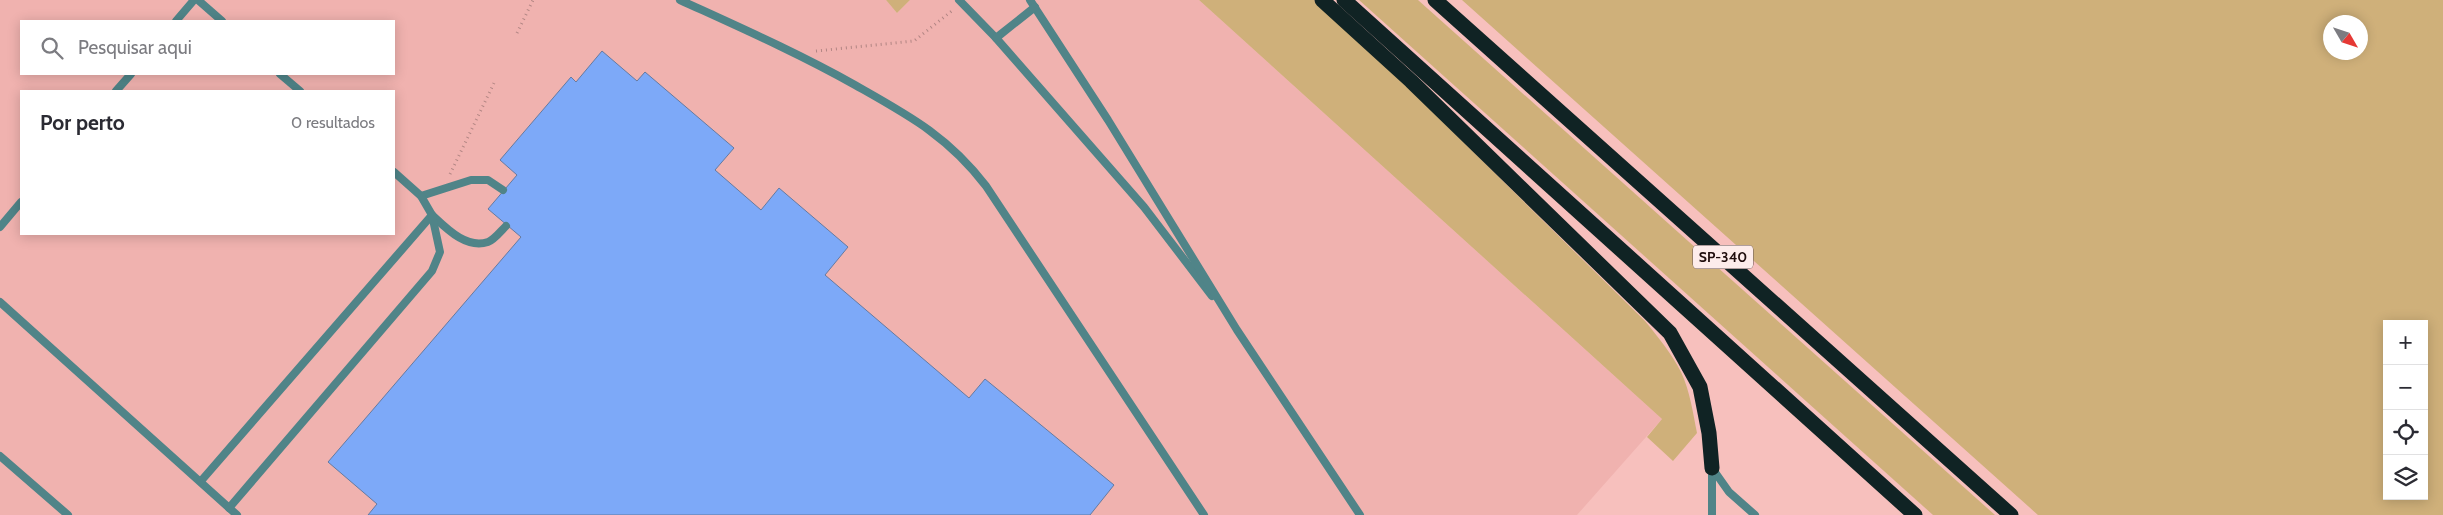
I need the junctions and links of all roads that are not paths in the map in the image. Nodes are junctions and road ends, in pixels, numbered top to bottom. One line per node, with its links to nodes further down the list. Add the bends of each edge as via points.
1 (194, 0): 9 (lane)
2 (198, 0): 10 (lane)
3 (680, 0): 31 (lane, via 798,53 926,126 967,161)
4 (1322, 0): 26 (highway, via 1411,81 1670,333 1700,387)
5 (1344, 0): 35 (highway)
6 (1435, 0): 36 (highway, SP-340)
7 (960, 1): 11 (lane)
8 (1032, 3): 11 (lane); 24 (lane)
9 (177, 20)
10 (221, 20)
11 (996, 38): 24 (lane, via 1144,207)
12 (130, 75): 14 (lane)
13 (281, 75): 15 (lane)
14 (117, 90)
15 (299, 90)
16 (395, 173): 18 (lane)
17 (503, 190): 18 (lane, via 488,180 471,180)
18 (421, 196): 20 (lane)
19 (20, 203): 22 (lane)
20 (432, 215): 21 (lane, via 452,233 472,243 489,242); 27 (lane); 28 (lane, via 440,252 432,271)
21 (506, 226)
22 (0, 227)
23 (0, 302): 27 (lane)
24 (1237, 330): 32 (lane)
25 (0, 456): 29 (lane)
26 (1712, 468): 33 (lane); 34 (lane, via 1729,492)
27 (201, 481): 28 (lane)
28 (229, 508): 30 (lane)
29 (68, 515)
30 (237, 515)
31 (1204, 515)
32 (1360, 515)
33 (1712, 515)
34 (1755, 515)
35 (1915, 515)
36 (2011, 515)

